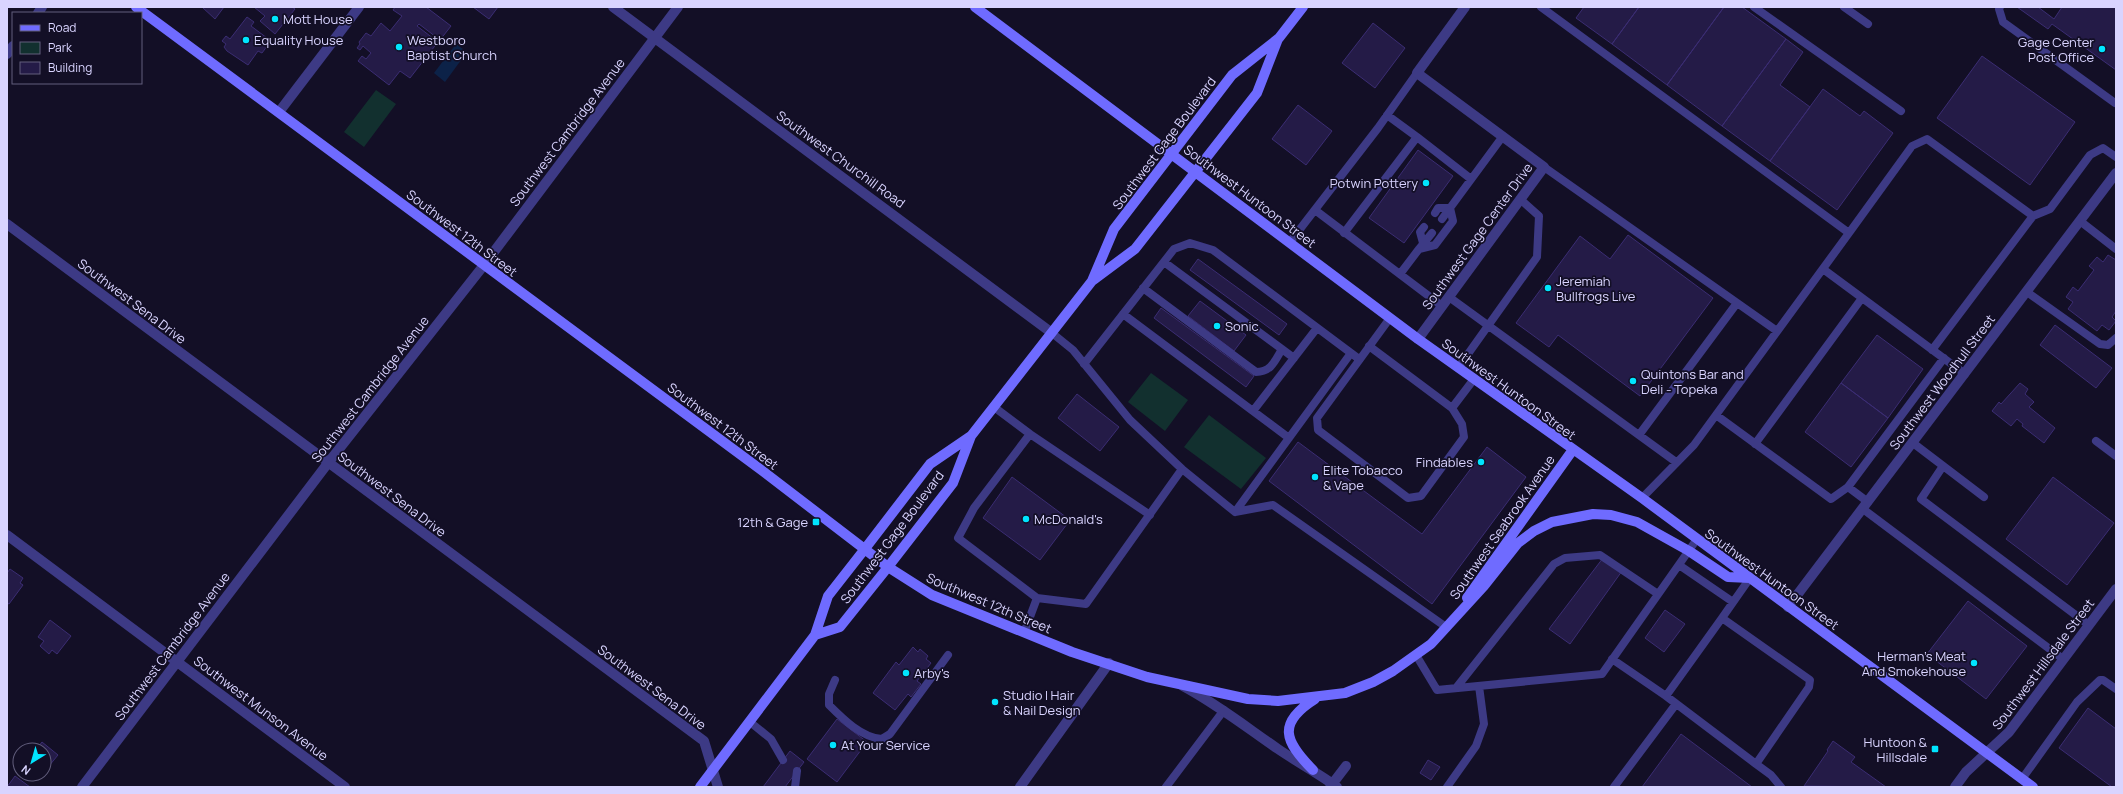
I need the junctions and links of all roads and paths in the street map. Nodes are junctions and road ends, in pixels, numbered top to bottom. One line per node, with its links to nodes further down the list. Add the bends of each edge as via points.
1 (136, 7): 18 (main road, Southwest 12th Street)
2 (359, 7): 18 (street)
3 (613, 7): 13 (street, Southwest Churchill Road)
4 (678, 7): 13 (street, Southwest Cambridge Avenue)
5 (975, 7): 22 (main road, Southwest Huntoon Street)
6 (1303, 7): 14 (main road, Southwest Gage Boulevard)
7 (1465, 7): 15 (street)
8 (1541, 7): 39 (lane)
9 (1754, 7): 17 (lane)
10 (1844, 7): 12 (lane)
11 (2000, 7): 16 (lane, via 2003,22)
12 (1868, 24)
13 (654, 38): 44 (street, Southwest Cambridge Avenue); 59 (street, Southwest Churchill Road)
14 (1279, 38): 22 (main road, Southwest Gage Boulevard, via 1232,75); 25 (main road, Southwest Gage Boulevard, via 1257,93)
15 (1417, 73): 19 (lane); 20 (street, Southwest Gage Center Drive)
16 (2115, 103)
17 (1900, 111)
18 (279, 112): 44 (main road, Southwest 12th Street)
19 (1387, 115): 21 (lane); 30 (lane)
20 (1503, 136): 24 (street, Southwest Gage Center Drive); 27 (lane)
21 (1417, 137): 27 (lane); 37 (lane)
22 (1172, 154): 25 (main road, Southwest Huntoon Street); 47 (main road, Southwest Gage Boulevard, via 1114,229)
23 (2116, 157): 32 (lane, via 2103,148 2090,155 2050,210)
24 (1544, 166): 28 (street, Southwest Gage Center Drive); 52 (lane)
25 (1196, 171): 40 (main road, Southwest Huntoon Street); 47 (main road, Southwest Gage Boulevard, via 1136,249)
26 (2116, 173): 34 (street, Southwest Woodhull Street)
27 (1471, 179): 29 (lane)
28 (1520, 199): 50 (street, Southwest Gage Center Drive); 56 (lane, via 1539,216 1537,257)
29 (1450, 208): 31 (lane, via 1438,208); 33 (lane); 41 (lane, via 1453,221 1435,245)
30 (1315, 210): 37 (lane); 40 (lane)
31 (1435, 213)
32 (2034, 216): 39 (lane, via 1928,139 1912,146); 64 (lane)
33 (1442, 219)
34 (2080, 222): 42 (lane); 49 (street, Southwest Woodhull Street)
35 (7, 224): 87 (street, Southwest Sena Drive)
36 (1424, 227): 41 (lane, via 1420,232)
37 (1344, 233): 46 (lane)
38 (1432, 233): 41 (lane)
39 (1849, 233): 45 (lane)
40 (1290, 242): 55 (main road, Southwest Huntoon Street)
41 (1421, 246): 46 (lane)
42 (2116, 249)
43 (1164, 262): 48 (lane); 57 (lane, via 1174,249 1190,243 1213,250); 63 (lane)
44 (484, 265): 87 (street, Southwest Cambridge Avenue); 98 (main road, Southwest 12th Street, via 753,464)
45 (1823, 269): 51 (lane); 58 (lane)
46 (1400, 274): 53 (lane)
47 (1092, 281): 59 (main road, Southwest Gage Boulevard)
48 (1143, 288): 54 (lane); 63 (lane, via 1256,372 1270,369)
49 (2027, 292): 60 (lane, via 2100,344 2108,345); 71 (street, Southwest Woodhull Street)
50 (1449, 297): 53 (street, Southwest Gage Center Drive); 56 (lane)
51 (1862, 298): 64 (lane); 83 (lane)
52 (1737, 303): 58 (lane); 78 (lane)
53 (1442, 306): 61 (street, Southwest Gage Center Drive)
54 (1124, 314): 69 (lane); 75 (lane)
55 (1390, 318): 61 (main road, Southwest Huntoon Street); 62 (lane)
56 (1488, 326): 70 (lane); 78 (lane)
57 (1317, 328): 65 (lane); 66 (lane)
58 (1777, 331): 76 (lane)
59 (1052, 333): 69 (lane, via 1073,350); 73 (main road, Southwest Gage Boulevard)
60 (2116, 338)
61 (1418, 339): 70 (main road, Southwest Huntoon Street)
62 (1369, 346): 68 (lane); 74 (lane)
63 (1282, 349): 66 (lane)
64 (1932, 350): 67 (lane)
65 (1351, 353): 68 (lane); 80 (lane)
66 (1294, 358): 75 (lane)
67 (1944, 358): 71 (lane); 90 (lane)
68 (1359, 359): 74 (lane, via 1317,418 1318,430 1408,498 1421,496 1464,437 1462,424)
69 (1084, 364): 89 (lane, via 1130,420)
70 (1458, 368): 72 (main road, Southwest Huntoon Street)
71 (1965, 374): 82 (street, Southwest Woodhull Street)
72 (1474, 379): 74 (lane); 84 (main road, Southwest Huntoon Street)
73 (994, 407): 77 (lane); 79 (main road, Southwest Gage Boulevard)
74 (1452, 408)
75 (1253, 411): 80 (lane)
76 (1716, 415): 83 (lane); 86 (lane, via 1694,445)
77 (1030, 434): 95 (lane); 105 (lane, via 974,508 958,538)
78 (1639, 435): 86 (lane)
79 (971, 436): 98 (main road, Southwest Gage Boulevard, via 930,464); 101 (main road, Southwest Gage Boulevard, via 952,483)
80 (1289, 438): 94 (lane)
81 (2096, 441): 85 (lane)
82 (1913, 443): 88 (lane); 93 (street, Southwest Woodhull Street)
83 (1755, 444): 90 (lane, via 1831,499)
84 (1572, 450): 92 (main road, Southwest Huntoon Street); 109 (main road, Southwest Seabrook Avenue, via 1477,582)
85 (2116, 456)
86 (1676, 462): 92 (lane)
87 (328, 463): 118 (street, Southwest Cambridge Avenue); 135 (street, Southwest Sena Drive, via 704,741)
88 (1943, 466): 91 (lane); 110 (lane, via 1920,499)
89 (1182, 469): 94 (lane); 95 (lane)
90 (1848, 487): 93 (lane)
91 (1984, 497)
92 (1642, 498): 97 (main road, Southwest Huntoon Street)
93 (1865, 505): 107 (street, Southwest Woodhull Street); 117 (lane)
94 (1235, 512): 111 (lane, via 1273,505)
95 (1150, 515): 105 (lane, via 1086,604)
96 (7, 535): 118 (street, Southwest Munson Avenue)
97 (1697, 539): 99 (lane); 102 (main road, Southwest Huntoon Street)
98 (864, 550): 101 (main road, Southwest 12th Street); 113 (main road, Southwest Gage Boulevard, via 828,596)
99 (1689, 551): 100 (lane); 102 (main road, Southwest Seabrook Avenue, via 1728,577); 109 (main road, Southwest Seabrook Avenue, via 1637,522 1611,515 1587,515 1552,522 1518,543)
100 (1679, 565): 104 (lane); 106 (lane)
101 (888, 567): 112 (main road, Southwest 12th Street, via 932,595); 113 (main road, Southwest Gage Boulevard, via 840,627)
102 (1750, 578): 106 (lane); 107 (main road, Southwest Huntoon Street)
103 (2116, 589): 110 (street, Southwest Hillsdale Street)
104 (1658, 594): 116 (lane); 123 (lane, via 1600,555 1565,558 1554,564)
105 (1037, 598): 112 (lane)
106 (1732, 602): 108 (lane)
107 (1788, 607): 130 (main road, Southwest Huntoon Street)
108 (1722, 618): 125 (lane); 132 (lane, via 1810,680 1809,687)
109 (1454, 619): 111 (main road, Southwest Seabrook Avenue)
110 (2088, 626): 117 (street, Southwest Hillsdale Street)
111 (1446, 627): 115 (main road, Southwest Seabrook Avenue, via 1431,644)
112 (1024, 633): 119 (main road, Southwest 12th Street)
113 (815, 635): 129 (main road, Southwest Gage Boulevard)
114 (948, 654): 120 (lane, via 890,734 882,739 871,738 829,705 829,694)
115 (1416, 655): 123 (lane, via 1437,690); 126 (main road, Southwest Seabrook Avenue, via 1374,682 1345,693)
116 (1612, 659): 122 (lane, via 1602,674); 125 (lane)
117 (2063, 659): 130 (street, Southwest Hillsdale Street, via 2008,732)
118 (177, 661): 139 (street, Southwest Cambridge Avenue); 140 (street, Southwest Munson Avenue)
119 (1109, 663): 121 (main road, Southwest 12th Street, via 1147,677); 144 (street)
120 (835, 680)
121 (1181, 685): 126 (main road, Southwest Seabrook Avenue, via 1248,700); 128 (street, Southwest 12th Street)
122 (1479, 686): 123 (lane); 146 (lane, via 1484,724 1476,746)
123 (1456, 688)
124 (2116, 690): 137 (lane, via 2100,680 2076,702)
125 (1666, 696): 127 (lane)
126 (1316, 698): 134 (main road, via 1297,712 1289,730 1290,740 1297,754)
127 (1676, 704): 132 (lane); 147 (lane)
128 (1224, 710): 134 (street, Southwest 12th Street, via 1279,750); 145 (lane)
129 (750, 722): 131 (lane, via 771,739); 135 (main road, Southwest Gage Boulevard)
130 (1987, 753): 137 (main road, Southwest Huntoon Street); 149 (street, Southwest Hillsdale Street, via 1966,772)
131 (783, 760)
132 (1756, 764): 148 (lane, via 1771,775)
133 (1346, 766): 138 (street)
134 (1312, 770): 138 (street, Southwest 12th Street)
135 (712, 771): 141 (main road, Southwest Gage Boulevard); 142 (street, Southwest Sena Drive)
136 (796, 771): 143 (lane)
137 (2022, 779): 150 (main road, Southwest Huntoon Street)
138 (1333, 786)
139 (82, 787)
140 (345, 787)
141 (700, 787)
142 (718, 787)
143 (795, 787)
144 (1020, 787)
145 (1166, 787)
146 (1447, 787)
147 (1614, 787)
148 (1781, 787)
149 (1955, 787)
150 (2033, 787)

